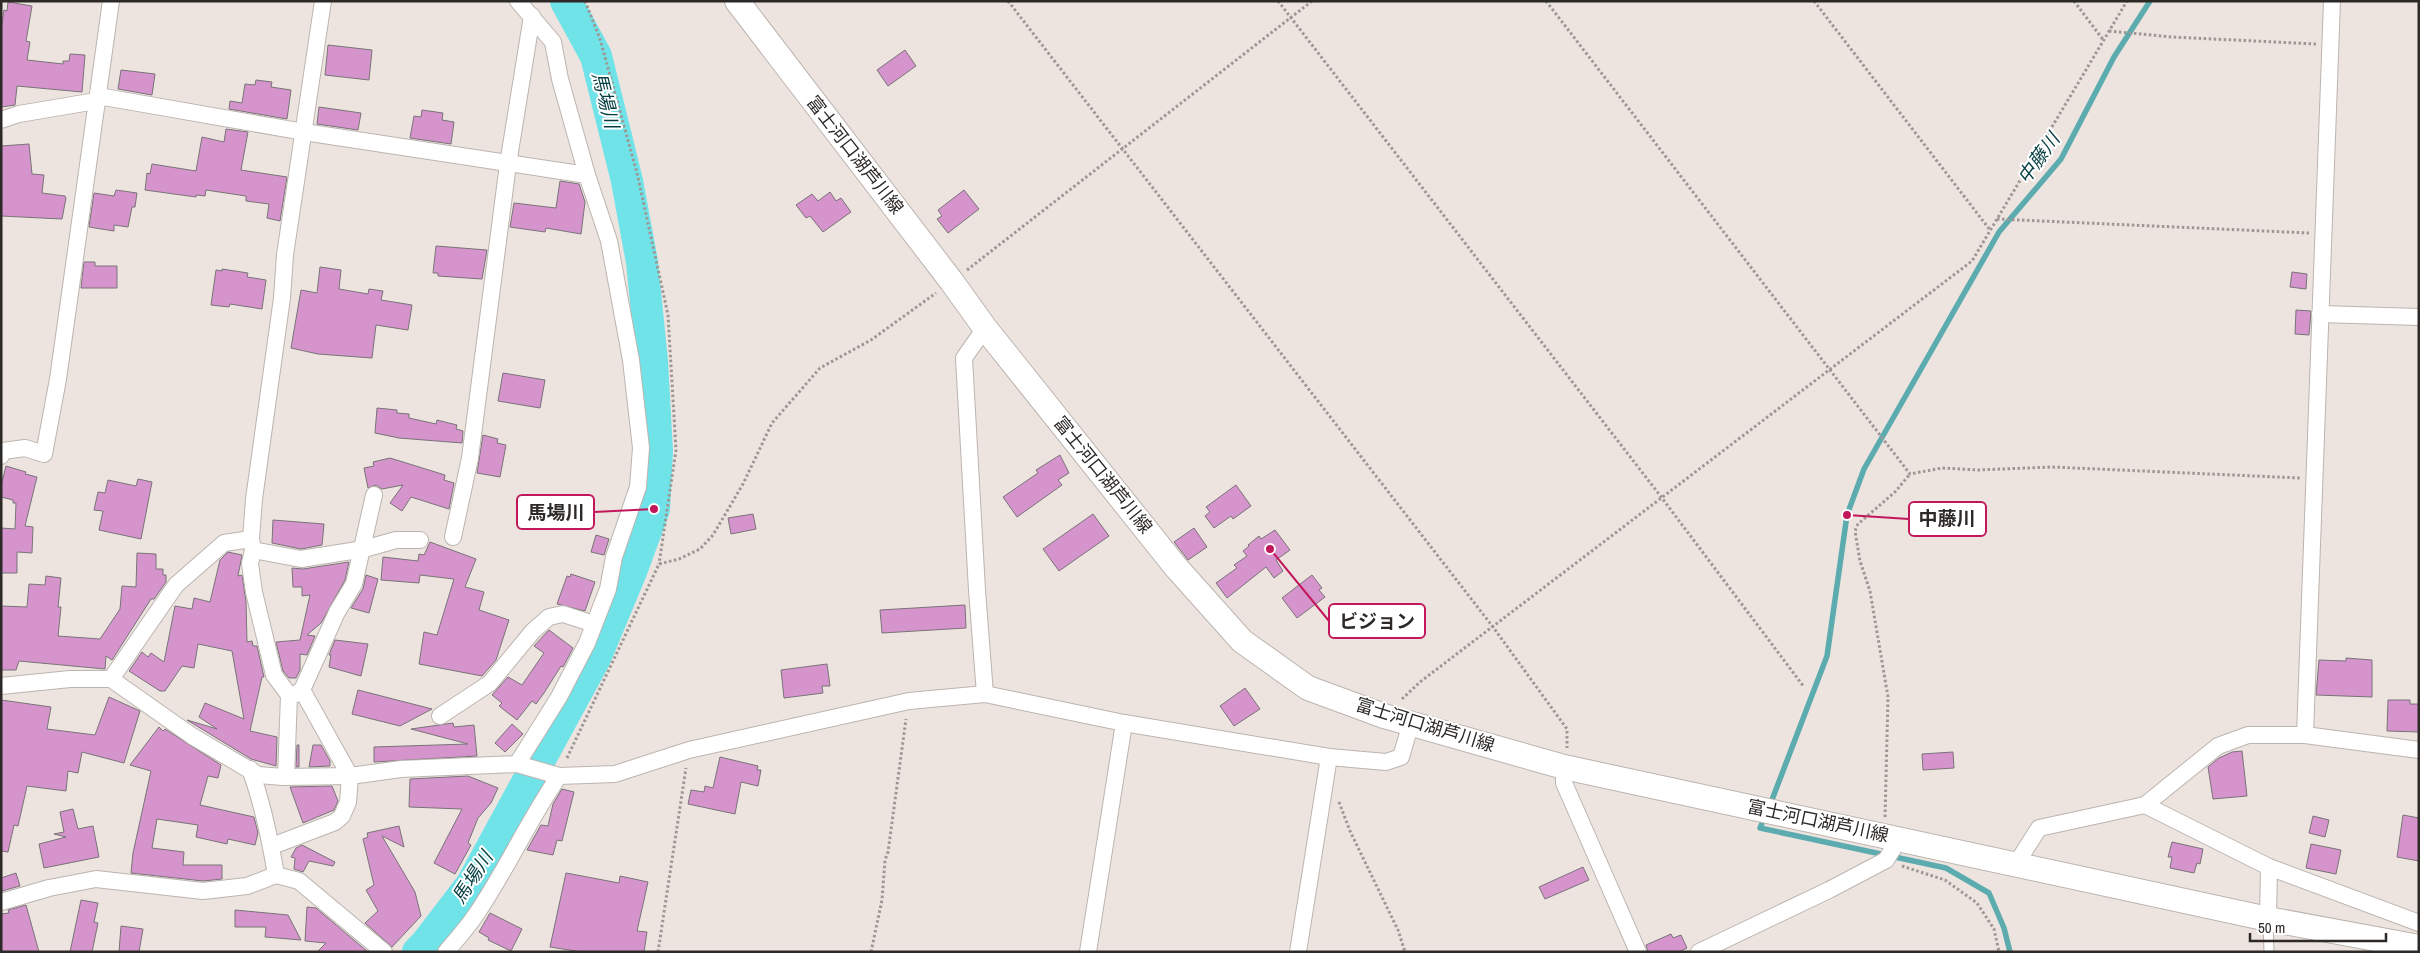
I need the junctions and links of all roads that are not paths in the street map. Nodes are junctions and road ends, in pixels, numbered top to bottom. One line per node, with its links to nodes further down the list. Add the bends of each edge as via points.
1 (111, 1): 7 (street)
2 (323, 1): 9 (street)
3 (518, 1): 6 (street)
4 (737, 1): 14 (main road, 富士河口湖芦川線)
5 (2332, 1): 12 (street)
6 (532, 16): 10 (street); 11 (street, via 553,42 560,80)
7 (96, 100): 8 (street); 9 (street, via 104,97); 15 (street, via 58,379 44,454 25,448 3,451)
8 (1, 120)
9 (304, 132): 10 (street); 19 (street, via 254,499)
10 (508, 164): 11 (street); 17 (street, via 470,458)
11 (587, 175): 21 (street, via 609,241 631,360 641,448 638,487 614,557 608,589)
12 (2320, 314): 13 (street); 29 (street)
13 (2419, 317)
14 (985, 328): 25 (street, via 964,358); 28 (main road, 富士河口湖芦川線, via 1175,566 1242,641 1308,688)
15 (1, 456)
16 (374, 495): 20 (street)
17 (453, 537)
18 (420, 540): 20 (street, via 396,540)
19 (252, 545): 20 (street, via 301,559); 22 (street, via 224,543 176,585); 24 (street, via 250,564 254,592 274,675)
20 (364, 549): 24 (street, via 354,584)
21 (594, 624): 26 (street, via 563,614 549,617 533,631 490,683); 31 (street, via 559,697)
22 (111, 678): 23 (street); 34 (street, via 192,736)
23 (1, 686)
24 (296, 692): 36 (street); 37 (street)
25 (985, 694): 27 (street); 35 (street, via 908,701 689,750 615,774)
26 (440, 716)
27 (1124, 723): 32 (street); 50 (street)
28 (1411, 723): 32 (street, via 1401,757 1386,762); 33 (main road, 富士河口湖芦川線)
29 (2305, 735): 30 (street); 38 (street, via 2248,735 2218,746)
30 (2419, 750)
31 (517, 764): 35 (street); 36 (street, via 400,769)
32 (1328, 764): 51 (street)
33 (1564, 767): 39 (main road, 富士河口湖芦川線); 52 (street, via 1564,783)
34 (250, 769): 37 (street, via 258,775); 40 (street)
35 (555, 775): 49 (street, via 524,836 475,916)
36 (350, 776): 37 (street); 40 (street, via 348,802 342,816 321,829)
37 (286, 777)
38 (2145, 805): 41 (street, via 2039,828); 42 (street)
39 (1890, 836): 41 (main road, 富士河口湖芦川線); 53 (street, via 1894,847 1886,860)
40 (272, 846): 43 (street)
41 (2016, 864): 45 (main road, 富士河口湖芦川線)
42 (2269, 867): 45 (street); 46 (street)
43 (276, 875): 44 (street, via 247,886 203,891 96,879); 48 (street, via 299,881)
44 (1, 902)
45 (2268, 920): 47 (main road, 富士河口湖芦川線); 54 (lane)
46 (2419, 923)
47 (2419, 947)
48 (382, 951)
49 (446, 952)
50 (1088, 952)
51 (1298, 952)
52 (1638, 952)
53 (1699, 952)
54 (2268, 952)

